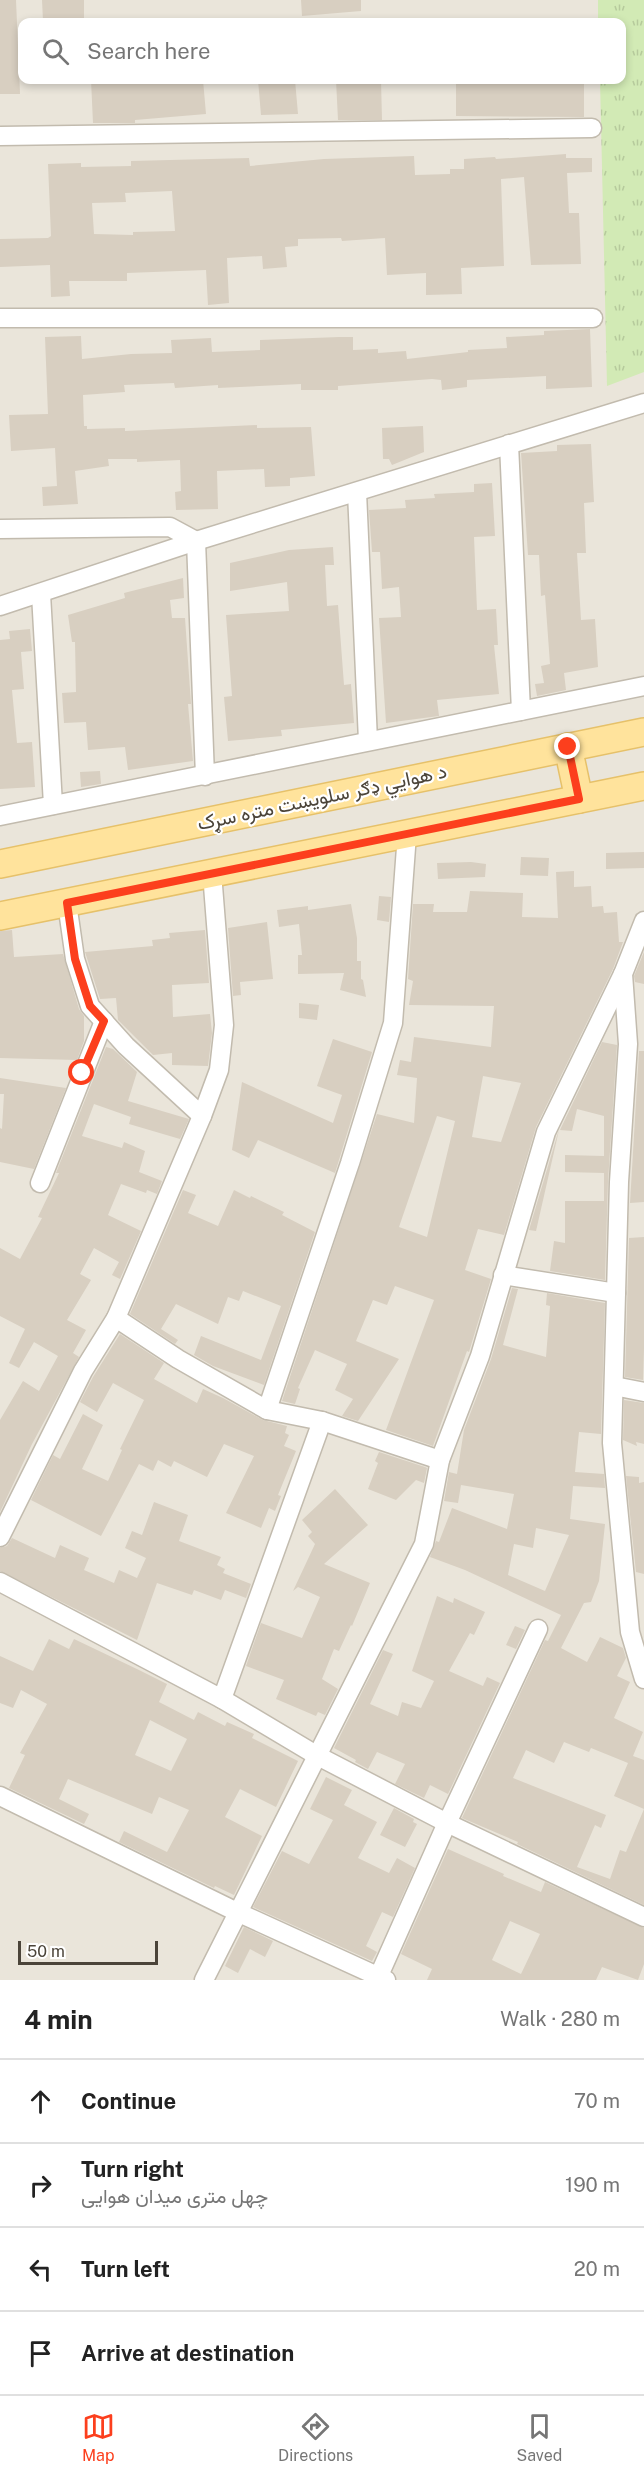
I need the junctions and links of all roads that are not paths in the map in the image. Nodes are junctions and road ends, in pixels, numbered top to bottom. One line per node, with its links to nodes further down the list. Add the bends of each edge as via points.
1 (592, 128): 2 (street)
2 (0, 136)
3 (0, 318): 4 (street)
4 (593, 318)
5 (644, 403): 6 (street)
6 (509, 444): 7 (street); 13 (street)
7 (357, 492): 9 (street); 15 (street)
8 (0, 529): 9 (street, via 170,527)
9 (196, 541): 10 (street); 17 (street)
10 (41, 594): 11 (street); 20 (street)
11 (0, 606)
12 (644, 686): 13 (street)
13 (521, 711): 15 (street)
14 (644, 732): 16 (main road, د هوايي ډګر سلویښت متره سړک)
15 (368, 741): 17 (street)
16 (568, 747): 19 (main road); 23 (main road, د هوايي ډګر سلویښت متره سړک)
17 (205, 776): 20 (street)
18 (644, 786): 19 (main road)
19 (579, 799): 22 (main road)
20 (53, 805): 21 (street)
21 (0, 816)
22 (407, 834): 24 (main road); 37 (street, via 393,1023)
23 (0, 864)
24 (212, 873): 25 (main road); 30 (street, via 224,1025 219,1070)
25 (67, 903): 26 (main road); 29 (street, via 75,959 90,1006)
26 (0, 916)
27 (644, 921): 28 (street)
28 (623, 974): 32 (street, via 546,1132); 33 (street, via 628,1044)
29 (104, 1021): 30 (street); 31 (street)
30 (202, 1116): 34 (street)
31 (40, 1183)
32 (503, 1275): 33 (street); 39 (street, via 480,1356)
33 (616, 1293): 35 (street)
34 (116, 1318): 37 (street); 40 (street, via 83,1371)
35 (614, 1386): 36 (street); 43 (street, via 612,1443 630,1632)
36 (644, 1392)
37 (267, 1410): 38 (street)
38 (322, 1421): 39 (street); 44 (street)
39 (440, 1460): 45 (street, via 424,1544)
40 (0, 1537)
41 (0, 1582): 44 (street)
42 (538, 1629): 47 (street)
43 (644, 1679)
44 (222, 1699): 45 (street)
45 (316, 1755): 47 (street); 48 (street)
46 (0, 1796): 48 (street)
47 (447, 1822): 49 (street); 50 (street)
48 (237, 1912): 50 (street); 51 (street)
49 (644, 1917)
50 (381, 1979)
51 (204, 1980)

